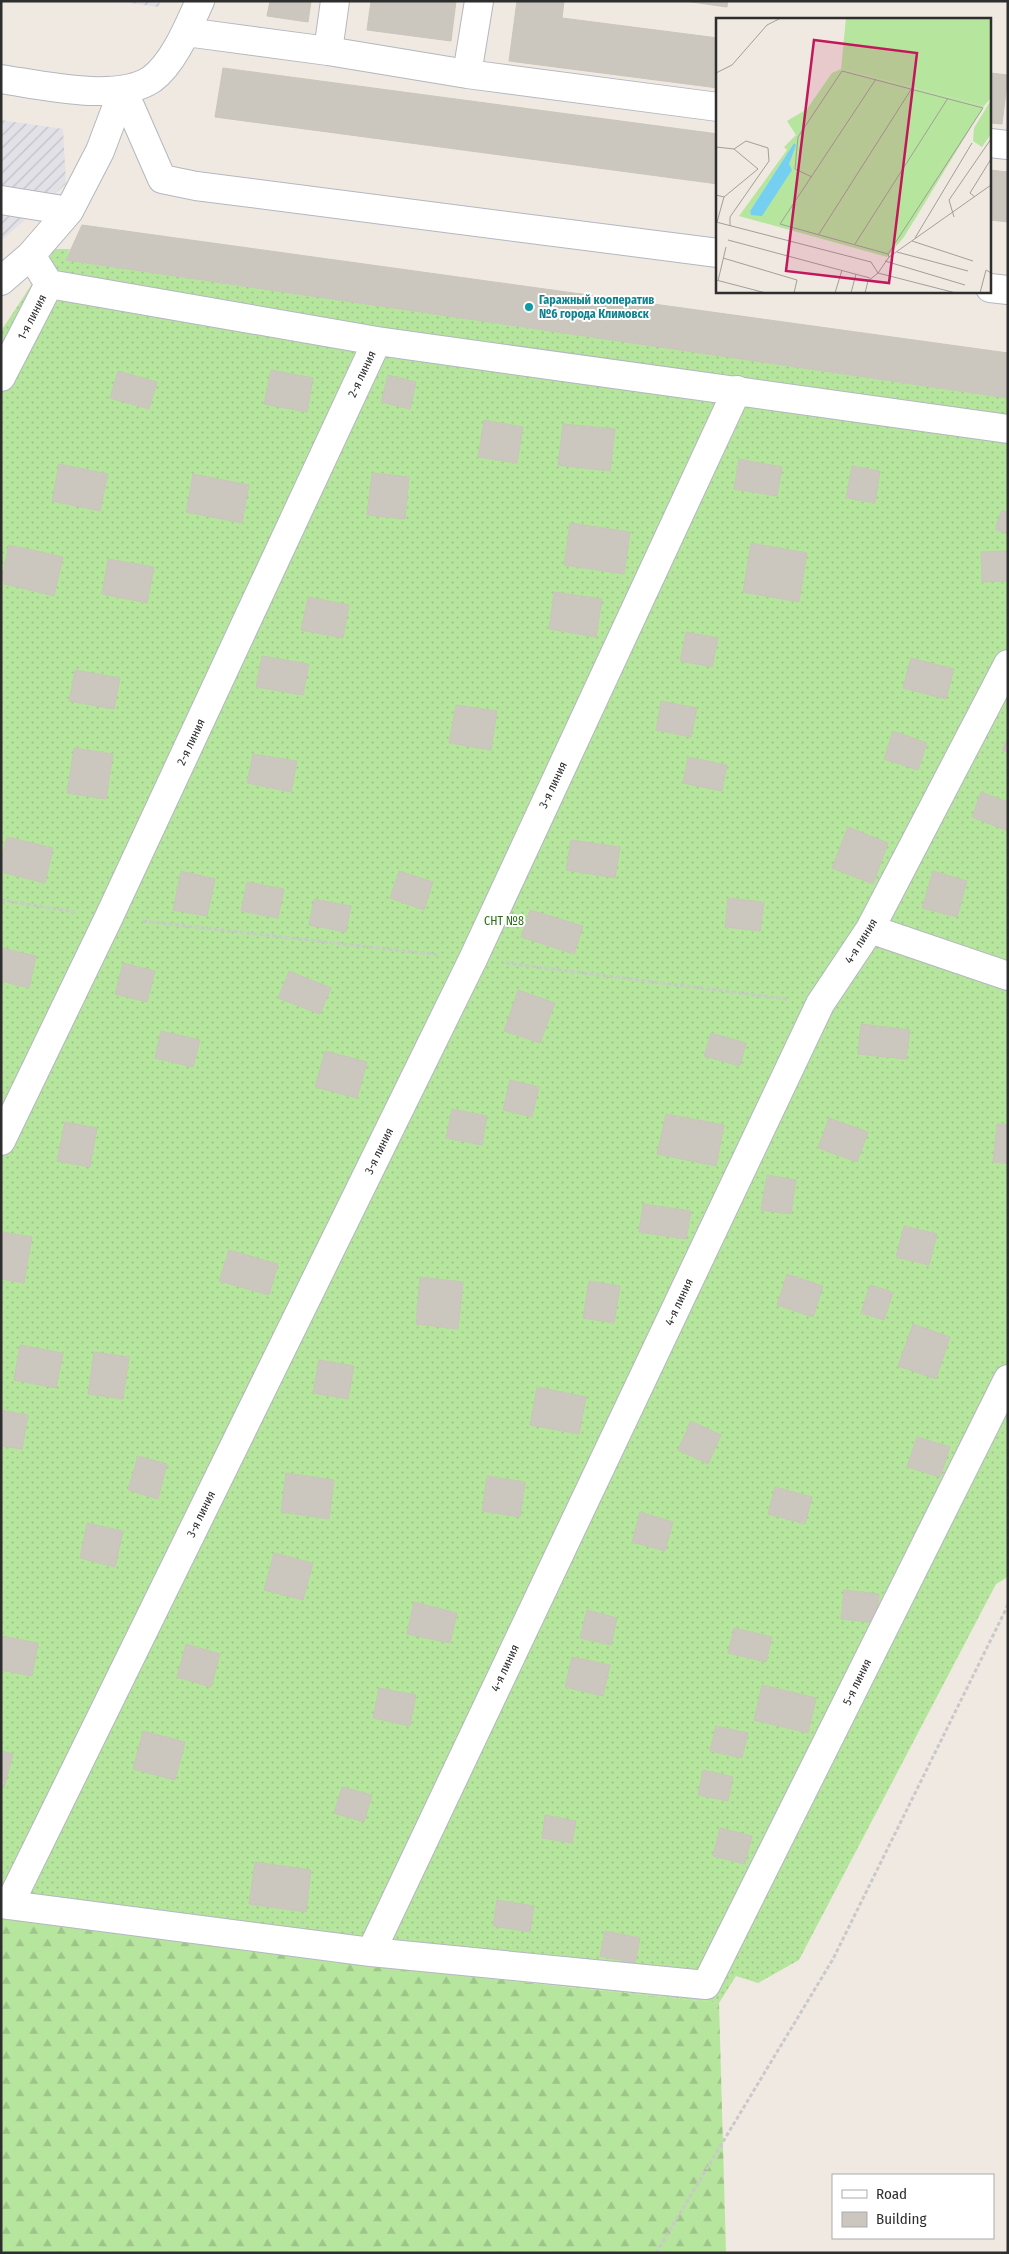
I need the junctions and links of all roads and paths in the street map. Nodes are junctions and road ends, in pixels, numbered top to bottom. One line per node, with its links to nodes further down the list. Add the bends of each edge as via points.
1 (200, 1): 4 (street)
2 (335, 1): 5 (street)
3 (479, 1): 6 (street)
4 (186, 32): 5 (street); 8 (street, via 152,79)
5 (328, 51): 6 (street)
6 (467, 74): 9 (street)
7 (1, 79): 8 (street, via 83,91)
8 (123, 90): 13 (street, via 100,151); 14 (street, via 162,179)
9 (716, 107)
10 (992, 143): 11 (street)
11 (1008, 145)
12 (1, 200): 13 (street)
13 (69, 211): 15 (street)
14 (716, 253)
15 (31, 255): 16 (street); 17 (street)
16 (1, 281)
17 (49, 284): 20 (street); 21 (street, 1-я линия)
18 (992, 288): 19 (street)
19 (1008, 290)
20 (377, 341): 22 (street); 26 (street, 2-я линия)
21 (1, 377)
22 (737, 390): 23 (street); 28 (street, 3-я линия)
23 (1008, 430)
24 (1008, 664): 27 (street, 4-я линия)
25 (1, 900): 26 (path)
26 (109, 917): 28 (path); 31 (street, 2-я линия)
27 (870, 929): 29 (street); 30 (street, 4-я линия)
28 (473, 959): 30 (path); 34 (street, 3-я линия)
29 (1008, 976)
30 (820, 1004): 35 (street, 4-я линия)
31 (1, 1141)
32 (1008, 1379): 35 (street, 5-я линия, via 706,1985)
33 (1008, 1605): 36 (path, via 833,1959)
34 (5, 1905): 35 (street)
35 (371, 1952)
36 (656, 2253)

